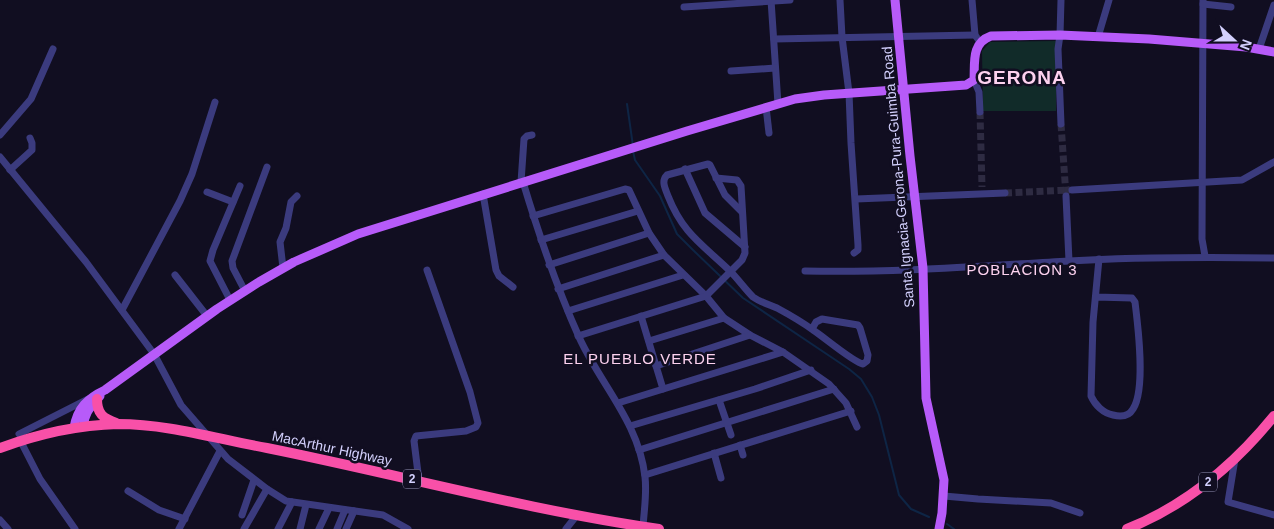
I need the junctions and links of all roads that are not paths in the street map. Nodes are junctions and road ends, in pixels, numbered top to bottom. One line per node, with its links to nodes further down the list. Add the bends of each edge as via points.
1 (790, 0): 7 (street)
2 (840, 0): 13 (street)
3 (895, 0): 14 (main road, Santa Ignacia-Gerona-Pura-Guimba Road)
4 (972, 0): 17 (street)
5 (1061, 0): 12 (street)
6 (1109, 0): 15 (street)
7 (771, 1): 10 (street); 16 (street)
8 (1203, 2): 11 (street); 18 (street)
9 (1274, 5): 20 (street)
10 (684, 7)
11 (1231, 7)
12 (1060, 35): 15 (main road); 17 (main road); 31 (street)
13 (842, 37): 14 (street); 16 (street); 26 (street)
14 (900, 37): 17 (street); 25 (main road, Santa Ignacia-Gerona-Pura-Guimba Road)
15 (1098, 37): 18 (main road)
16 (774, 39): 22 (street)
17 (977, 39): 24 (main road)
18 (1202, 43): 20 (main road); 43 (street)
19 (52, 49): 33 (street, via 31,99)
20 (1258, 49): 21 (main road)
21 (1274, 52)
22 (775, 68): 23 (street); 28 (street)
23 (731, 71)
24 (974, 80): 25 (main road, via 962,86); 30 (street, via 979,92)
25 (904, 89): 26 (main road); 50 (main road, Santa Ignacia-Gerona-Pura-Guimba Road)
26 (849, 93): 28 (main road); 52 (street)
27 (215, 102): 80 (street, via 184,192)
28 (778, 104): 29 (main road)
29 (766, 107): 32 (street); 42 (main road)
30 (980, 112)
31 (1061, 124)
32 (769, 133)
33 (0, 135)
34 (532, 135): 42 (street, via 524,140)
35 (30, 138): 40 (street, via 32,150)
36 (0, 157): 40 (street)
37 (1274, 162): 43 (street, via 1244,180)
38 (267, 167): 76 (street, via 232,260)
39 (685, 169): 41 (street, via 708,164); 59 (street, via 705,213); 72 (street, via 667,175 663,180 673,210 691,236)
40 (10, 170): 80 (street, via 76,248)
41 (716, 178): 55 (street, via 725,195); 55 (street, via 739,182)
42 (522, 182): 48 (main road); 56 (street)
43 (1203, 183): 45 (street); 62 (street, via 1202,239)
44 (240, 186): 53 (street)
45 (1072, 190)
46 (207, 192): 53 (street)
47 (1005, 193): 50 (street, via 982,190)
48 (483, 194): 67 (main road, via 358,234); 74 (street, via 496,270)
49 (297, 196): 67 (street, via 291,202 280,242)
50 (914, 196): 52 (street); 68 (main road, Santa Ignacia-Gerona-Pura-Guimba Road)
51 (1066, 196): 65 (street)
52 (856, 199): 60 (street, via 858,248)
53 (233, 202): 79 (street, via 210,262)
54 (638, 211): 56 (street, via 629,190 625,189); 57 (street); 58 (street)
55 (742, 212): 59 (street)
56 (533, 216): 58 (street)
57 (649, 234): 61 (street); 66 (street)
58 (541, 240): 66 (street)
59 (744, 247): 72 (street, via 743,258)
60 (854, 253)
61 (664, 255): 71 (street); 75 (street)
62 (1205, 256): 63 (street); 64 (street)
63 (1274, 258)
64 (1099, 259): 65 (street); 78 (street)
65 (1069, 261): 68 (street)
66 (549, 265): 75 (street)
67 (283, 268): 76 (main road)
68 (922, 268): 70 (street); 121 (main road, Santa Ignacia-Gerona-Pura-Guimba Road, via 926,398 944,480)
69 (427, 270): 118 (street, via 478,424 466,431 416,436)
70 (805, 271)
71 (683, 274): 77 (street); 81 (street)
72 (729, 274): 77 (street); 85 (street, via 755,298)
73 (175, 276): 82 (street)
74 (513, 287)
75 (558, 288): 81 (street)
76 (245, 291): 79 (main road)
77 (706, 296): 83 (street); 84 (street)
78 (1096, 297): 78 (street, via 1092,330 1092,397 1096,405 1107,413 1123,416 1133,410 1139,387 1135,302 1132,298)
79 (230, 300): 82 (main road)
80 (122, 310): 90 (street)
81 (568, 311): 87 (street)
82 (207, 316): 90 (main road)
83 (640, 316): 87 (street); 88 (street)
84 (724, 318): 86 (street); 88 (street)
85 (812, 329): 85 (street, via 857,362 863,364 867,361 858,325 822,319)
86 (750, 335): 89 (street); 91 (street)
87 (578, 336): 97 (street)
88 (649, 341): 91 (street)
89 (783, 352): 92 (street); 93 (street)
90 (154, 354): 95 (main road); 107 (street, via 181,405)
91 (656, 366): 93 (street)
92 (811, 370): 94 (street); 96 (street)
93 (663, 389): 97 (street)
94 (834, 389): 98 (street); 100 (street)
95 (93, 399): 101 (highway, via 101,415); 103 (main road); 106 (street)
96 (719, 400): 100 (street); 102 (street)
97 (618, 403): 102 (street)
98 (851, 411): 104 (street); 108 (street)
99 (1274, 416): 114 (highway, 2)
100 (727, 423): 105 (street); 110 (street)
101 (119, 424): 103 (highway, MacArthur Highway / 2); 107 (highway, MacArthur Highway / 2, via 165,428)
102 (630, 426): 110 (street)
103 (79, 427): 106 (highway, MacArthur Highway / 2)
104 (857, 427)
105 (731, 435)
106 (20, 437): 109 (highway, MacArthur Highway / 2); 135 (street, via 40,479)
107 (209, 437): 111 (street); 118 (highway, MacArthur Highway / 2)
108 (740, 445): 112 (street); 113 (street)
109 (0, 448)
110 (639, 450): 115 (street)
111 (220, 451): 117 (street); 131 (street)
112 (714, 453): 115 (street); 116 (street)
113 (743, 456)
114 (1235, 459): 130 (street, via 1228,502); 147 (highway, 2, via 1186,497)
115 (645, 475): 133 (street)
116 (721, 478)
117 (254, 480): 119 (street); 128 (street)
118 (419, 481): 129 (highway, MacArthur Highway / 2)
119 (267, 489): 122 (street); 137 (street)
120 (128, 491): 131 (street, via 159,510)
121 (944, 496): 127 (street, via 1051,503); 146 (main road, Santa Ignacia-Gerona-Pura-Guimba Road)
122 (292, 502): 123 (street); 138 (street)
123 (306, 505): 124 (street); 139 (street)
124 (329, 508): 125 (street); 140 (street)
125 (345, 510): 126 (street); 141 (street)
126 (354, 511): 142 (street); 143 (street, via 384,515)
127 (1080, 513)
128 (242, 515)
129 (578, 515): 133 (highway, MacArthur Highway / 2); 144 (street)
130 (1274, 515)
131 (185, 518): 136 (street)
132 (0, 520): 134 (street)
133 (639, 527): 145 (highway, MacArthur Highway / 2)
134 (8, 529)
135 (76, 529)
136 (179, 529)
137 (244, 529)
138 (278, 529)
139 (300, 529)
140 (319, 529)
141 (337, 529)
142 (346, 529)
143 (408, 529)
144 (566, 529)
145 (658, 529)
146 (939, 529)
147 (1127, 529)

